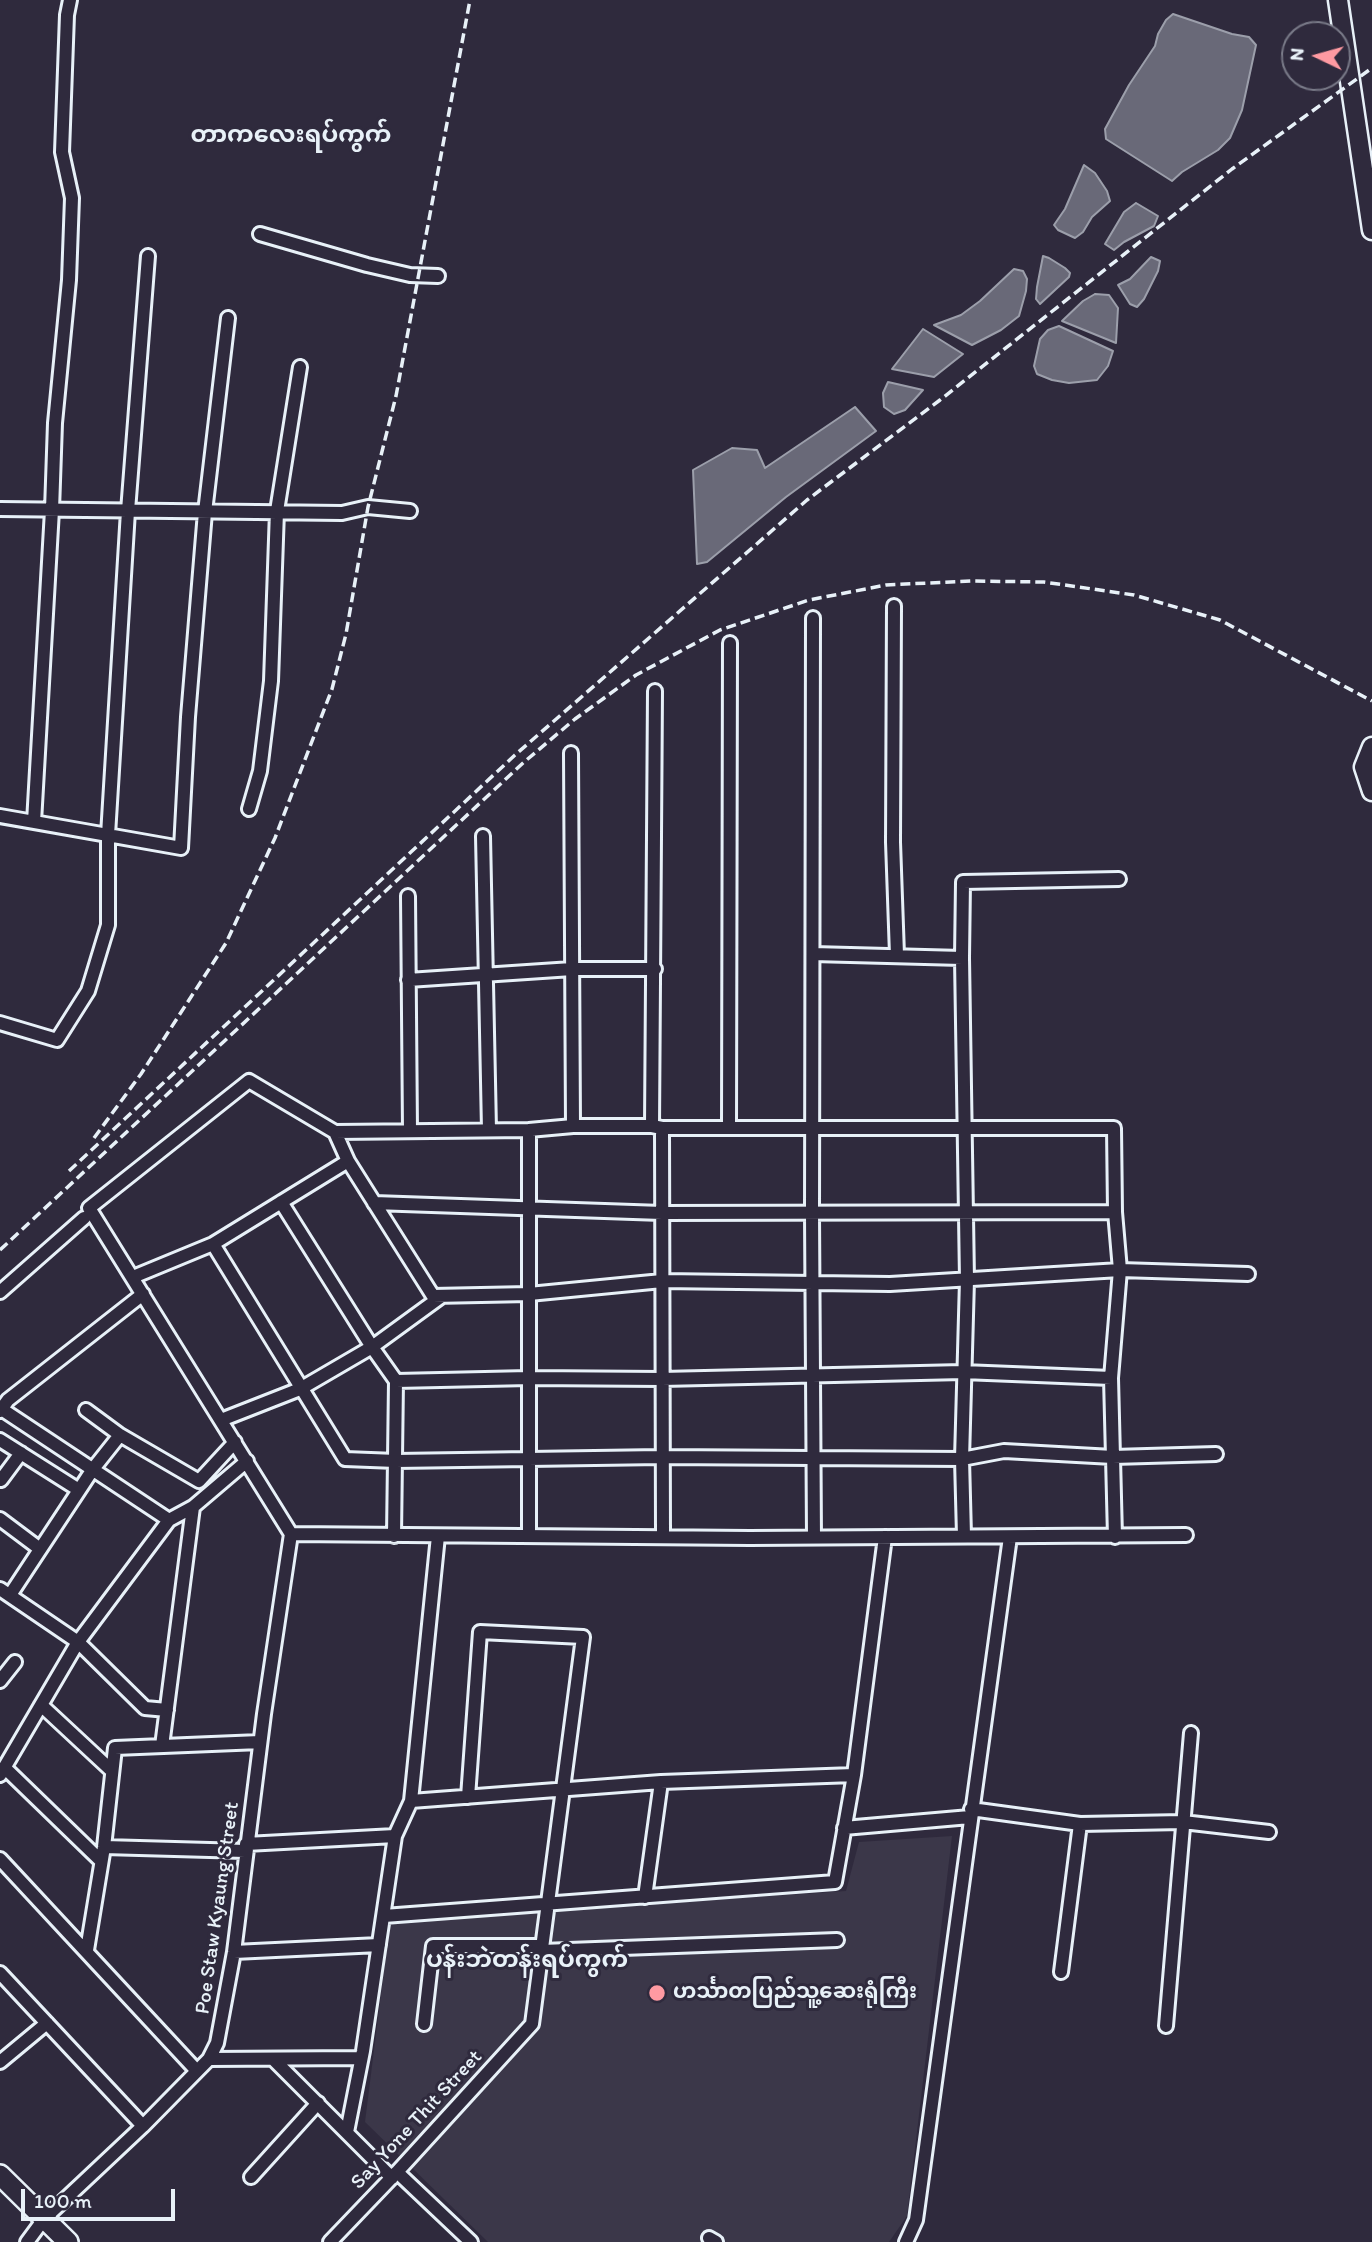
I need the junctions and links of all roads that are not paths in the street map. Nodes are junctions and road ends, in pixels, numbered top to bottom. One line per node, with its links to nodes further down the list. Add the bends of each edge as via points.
1 (70, 0): 10 (street, via 62,152 72,198)
2 (1338, 0): 3 (main road)
3 (1372, 230)
4 (260, 234): 6 (street, via 368,265)
5 (148, 256): 11 (street)
6 (438, 276)
7 (228, 318): 14 (street)
8 (300, 367): 12 (street)
9 (0, 509): 10 (street)
10 (52, 510): 11 (street); 24 (street)
11 (128, 511): 14 (street); 25 (street)
12 (277, 511): 13 (street, via 342,513 368,507); 14 (street); 22 (street, via 271,681 260,771)
13 (410, 511)
14 (205, 512): 25 (street, via 181,848)
15 (894, 606): 30 (street)
16 (813, 618): 29 (street)
17 (730, 643): 39 (street)
18 (655, 691): 32 (street)
19 (1372, 747): 21 (main road, via 1364,767)
20 (571, 753): 33 (street)
21 (1372, 791)
22 (249, 809)
23 (0, 816): 24 (street)
24 (34, 822): 25 (street)
25 (108, 835): 36 (street, via 108,925 88,991 57,1041)
26 (483, 836): 34 (street)
27 (1119, 879): 31 (street, via 963,882)
28 (408, 897): 35 (street)
29 (813, 954): 30 (street); 40 (street)
30 (897, 955): 31 (street)
31 (962, 958): 41 (street)
32 (655, 968): 33 (street); 38 (street)
33 (572, 969): 34 (street); 37 (street)
34 (486, 975): 35 (street); 42 (street)
35 (408, 980): 44 (street)
36 (0, 1023)
37 (573, 1126): 38 (street); 43 (street)
38 (657, 1127): 39 (street); 52 (street)
39 (729, 1127): 40 (street)
40 (813, 1127): 41 (street); 53 (street)
41 (966, 1129): 50 (street); 51 (street, via 1114,1128)
42 (489, 1130): 43 (street); 44 (street)
43 (528, 1130): 49 (street)
44 (410, 1131): 45 (street)
45 (335, 1132): 46 (street); 58 (street, via 249,1081 89,1208)
46 (348, 1161): 47 (street); 48 (street)
47 (281, 1202): 55 (street); 66 (street)
48 (374, 1203): 49 (street); 65 (street, via 433,1297)
49 (528, 1209): 52 (street); 64 (street)
50 (966, 1212): 51 (street); 53 (street); 59 (street)
51 (1115, 1212): 56 (street)
52 (662, 1213): 53 (street); 60 (street)
53 (812, 1214): 61 (street)
54 (83, 1218): 62 (street)
55 (213, 1244): 58 (street); 73 (street)
56 (1120, 1270): 57 (street); 59 (street); 70 (street)
57 (1248, 1275)
58 (133, 1278): 63 (street)
59 (967, 1280): 61 (street); 67 (street)
60 (662, 1281): 61 (street); 64 (street); 71 (street)
61 (813, 1282): 68 (street)
62 (0, 1292)
63 (143, 1294): 74 (street); 76 (street)
64 (529, 1294): 65 (street); 69 (street)
65 (442, 1296): 66 (street)
66 (372, 1347): 72 (street); 73 (street)
67 (963, 1372): 68 (street); 70 (street); 86 (street)
68 (813, 1377): 71 (street); 85 (street)
69 (529, 1378): 71 (street); 72 (street); 82 (street)
70 (1111, 1378): 84 (street)
71 (662, 1379): 83 (street)
72 (396, 1381): 88 (street)
73 (300, 1389): 76 (street); 88 (street, via 345,1459)
74 (0, 1409): 89 (street)
75 (86, 1410): 77 (street)
76 (221, 1420): 79 (street)
77 (120, 1435): 79 (street, via 199,1481); 89 (street)
78 (0, 1440): 80 (street)
79 (235, 1441): 87 (street)
80 (21, 1453): 90 (street); 91 (street)
81 (1216, 1454): 84 (street)
82 (529, 1457): 83 (street); 88 (street); 96 (street)
83 (661, 1457): 85 (street); 101 (street)
84 (1113, 1457): 86 (street, via 1004,1451); 105 (street)
85 (812, 1459): 86 (street); 102 (street)
86 (962, 1459): 100 (street)
87 (247, 1461): 92 (street); 95 (street)
88 (396, 1461): 98 (street)
89 (93, 1469): 91 (street); 94 (street)
90 (1, 1480)
91 (79, 1490): 106 (street)
92 (193, 1507): 94 (street); 112 (street)
93 (0, 1519): 106 (street)
94 (169, 1520): 108 (street)
95 (291, 1534): 98 (street); 114 (street, Poe Staw Kyaung Street)
96 (529, 1535): 99 (street); 101 (street)
97 (1186, 1535): 105 (street)
98 (394, 1536): 99 (street)
99 (438, 1536): 122 (street)
100 (964, 1536): 103 (street); 104 (street)
101 (663, 1537): 102 (street)
102 (814, 1537): 103 (street)
103 (885, 1537): 118 (street)
104 (1010, 1537): 105 (street); 123 (street)
105 (1115, 1537)
106 (40, 1549): 107 (street)
107 (3, 1591): 108 (street)
108 (78, 1642): 111 (street); 112 (street, via 145,1708)
109 (15, 1662): 110 (street)
110 (0, 1681)
111 (41, 1705): 116 (street); 117 (street)
112 (166, 1710): 115 (street)
113 (1191, 1733): 124 (street)
114 (260, 1742): 115 (street); 130 (street, Poe Staw Kyaung Street)
115 (162, 1746): 117 (street, via 115,1748)
116 (2, 1772): 132 (street)
117 (112, 1772): 129 (street)
118 (854, 1775): 119 (street); 126 (street)
119 (661, 1782): 120 (street); 133 (street)
120 (563, 1791): 121 (street); 121 (street, via 583,1637 480,1632); 134 (street)
121 (468, 1797): 122 (street)
122 (411, 1801): 128 (street)
123 (971, 1813): 125 (street); 126 (street); 162 (street, via 916,2220)
124 (1183, 1822): 125 (street); 127 (street); 145 (street)
125 (1080, 1824): 141 (street)
126 (844, 1828): 133 (street, via 835,1882)
127 (1269, 1832)
128 (395, 1836): 130 (street); 135 (street)
129 (104, 1847): 130 (street); 132 (street)
130 (246, 1847): 140 (street, Poe Staw Kyaung Street)
131 (0, 1859): 139 (street)
132 (102, 1861): 139 (street)
133 (645, 1897): 134 (street)
134 (548, 1904): 135 (street); 138 (street)
135 (384, 1916): 137 (street)
136 (837, 1940): 138 (street)
137 (379, 1945): 140 (street); 146 (street)
138 (542, 1949): 144 (street, via 433,1946); 155 (street, Say Yone Thit Street, via 532,2024)
139 (87, 1950): 150 (street)
140 (234, 1952): 147 (street, Poe Staw Kyaung Street, via 217,2043)
141 (1061, 1972)
142 (0, 1973): 143 (street)
143 (47, 2023): 149 (street); 152 (street)
144 (424, 2024)
145 (1166, 2026)
146 (361, 2058): 148 (street); 153 (street)
147 (209, 2059): 148 (street); 150 (street, Poe Staw Kyaung Street)
148 (273, 2059): 151 (street)
149 (0, 2062)
150 (197, 2071): 152 (street, Poe Staw Kyaung Street)
151 (318, 2103): 153 (street); 156 (street)
152 (143, 2126): 158 (street, Poe Staw Kyaung Street)
153 (347, 2132): 155 (street)
154 (0, 2175): 158 (main road)
155 (395, 2175): 160 (street, Say Yone Thit Street); 161 (street)
156 (251, 2177)
157 (0, 2192): 158 (main road)
158 (39, 2233): 159 (main road)
159 (68, 2242)
160 (330, 2242)
161 (471, 2242)
162 (906, 2242)

